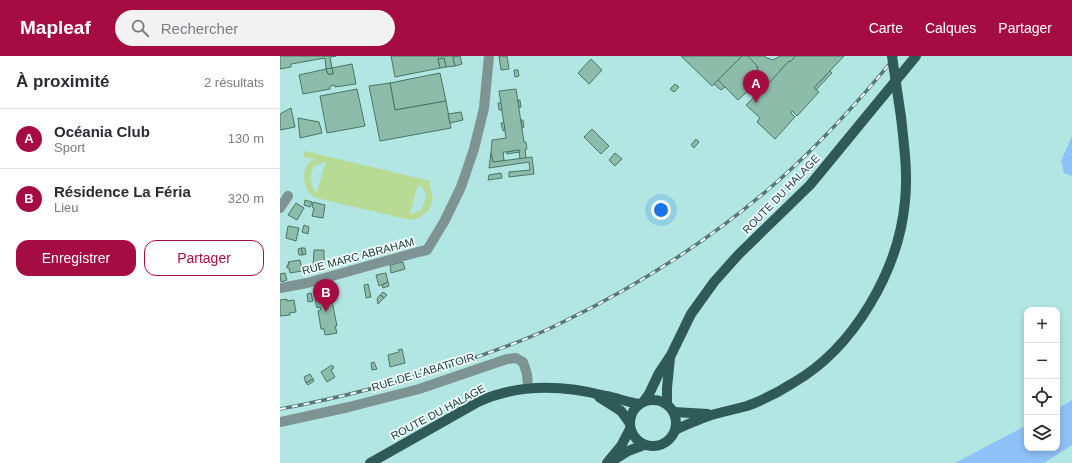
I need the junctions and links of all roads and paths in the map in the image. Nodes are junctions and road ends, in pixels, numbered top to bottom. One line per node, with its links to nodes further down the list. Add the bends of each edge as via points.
1 (489, 56): 6 (street, RUE MARC ABRAHAM, via 484,108 474,149 461,187 427,250)
2 (892, 56): 13 (main road, bridge, via 907,175 901,230 894,256 884,278 871,304 854,328 835,350 816,366 795,382 748,405)
3 (916, 56): 7 (main road, ROUTE DU HALAGE, via 810,185 726,267 691,314)
4 (288, 196): 5 (street)
5 (280, 208)
6 (280, 288)
7 (671, 354): 10 (main road, ROUTE DU HALAGE, via 649,394); 11 (main road, ROUTE DU HALAGE)
8 (528, 388): 9 (main road, ROUTE DU HALAGE, via 564,388); 14 (street, RUE DE L'ABATTOIR, via 527,374 522,362 516,358 507,359 419,389); 18 (main road, ROUTE DU HALAGE, via 486,399)
9 (592, 393): 10 (main road, ROUTE DU HALAGE); 15 (main road, ROUTE DU HALAGE, via 621,412)
10 (641, 403): 11 (main road, via 656,400); 15 (main road, via 632,412)
11 (667, 404): 12 (main road)
12 (674, 412): 13 (main road); 16 (main road)
13 (714, 414): 16 (main road)
14 (280, 422)
15 (630, 426): 17 (main road, via 633,436); 19 (main road, via 621,446)
16 (676, 430): 17 (main road, via 663,444)
17 (644, 445): 19 (main road)
18 (370, 463)
19 (608, 463)

